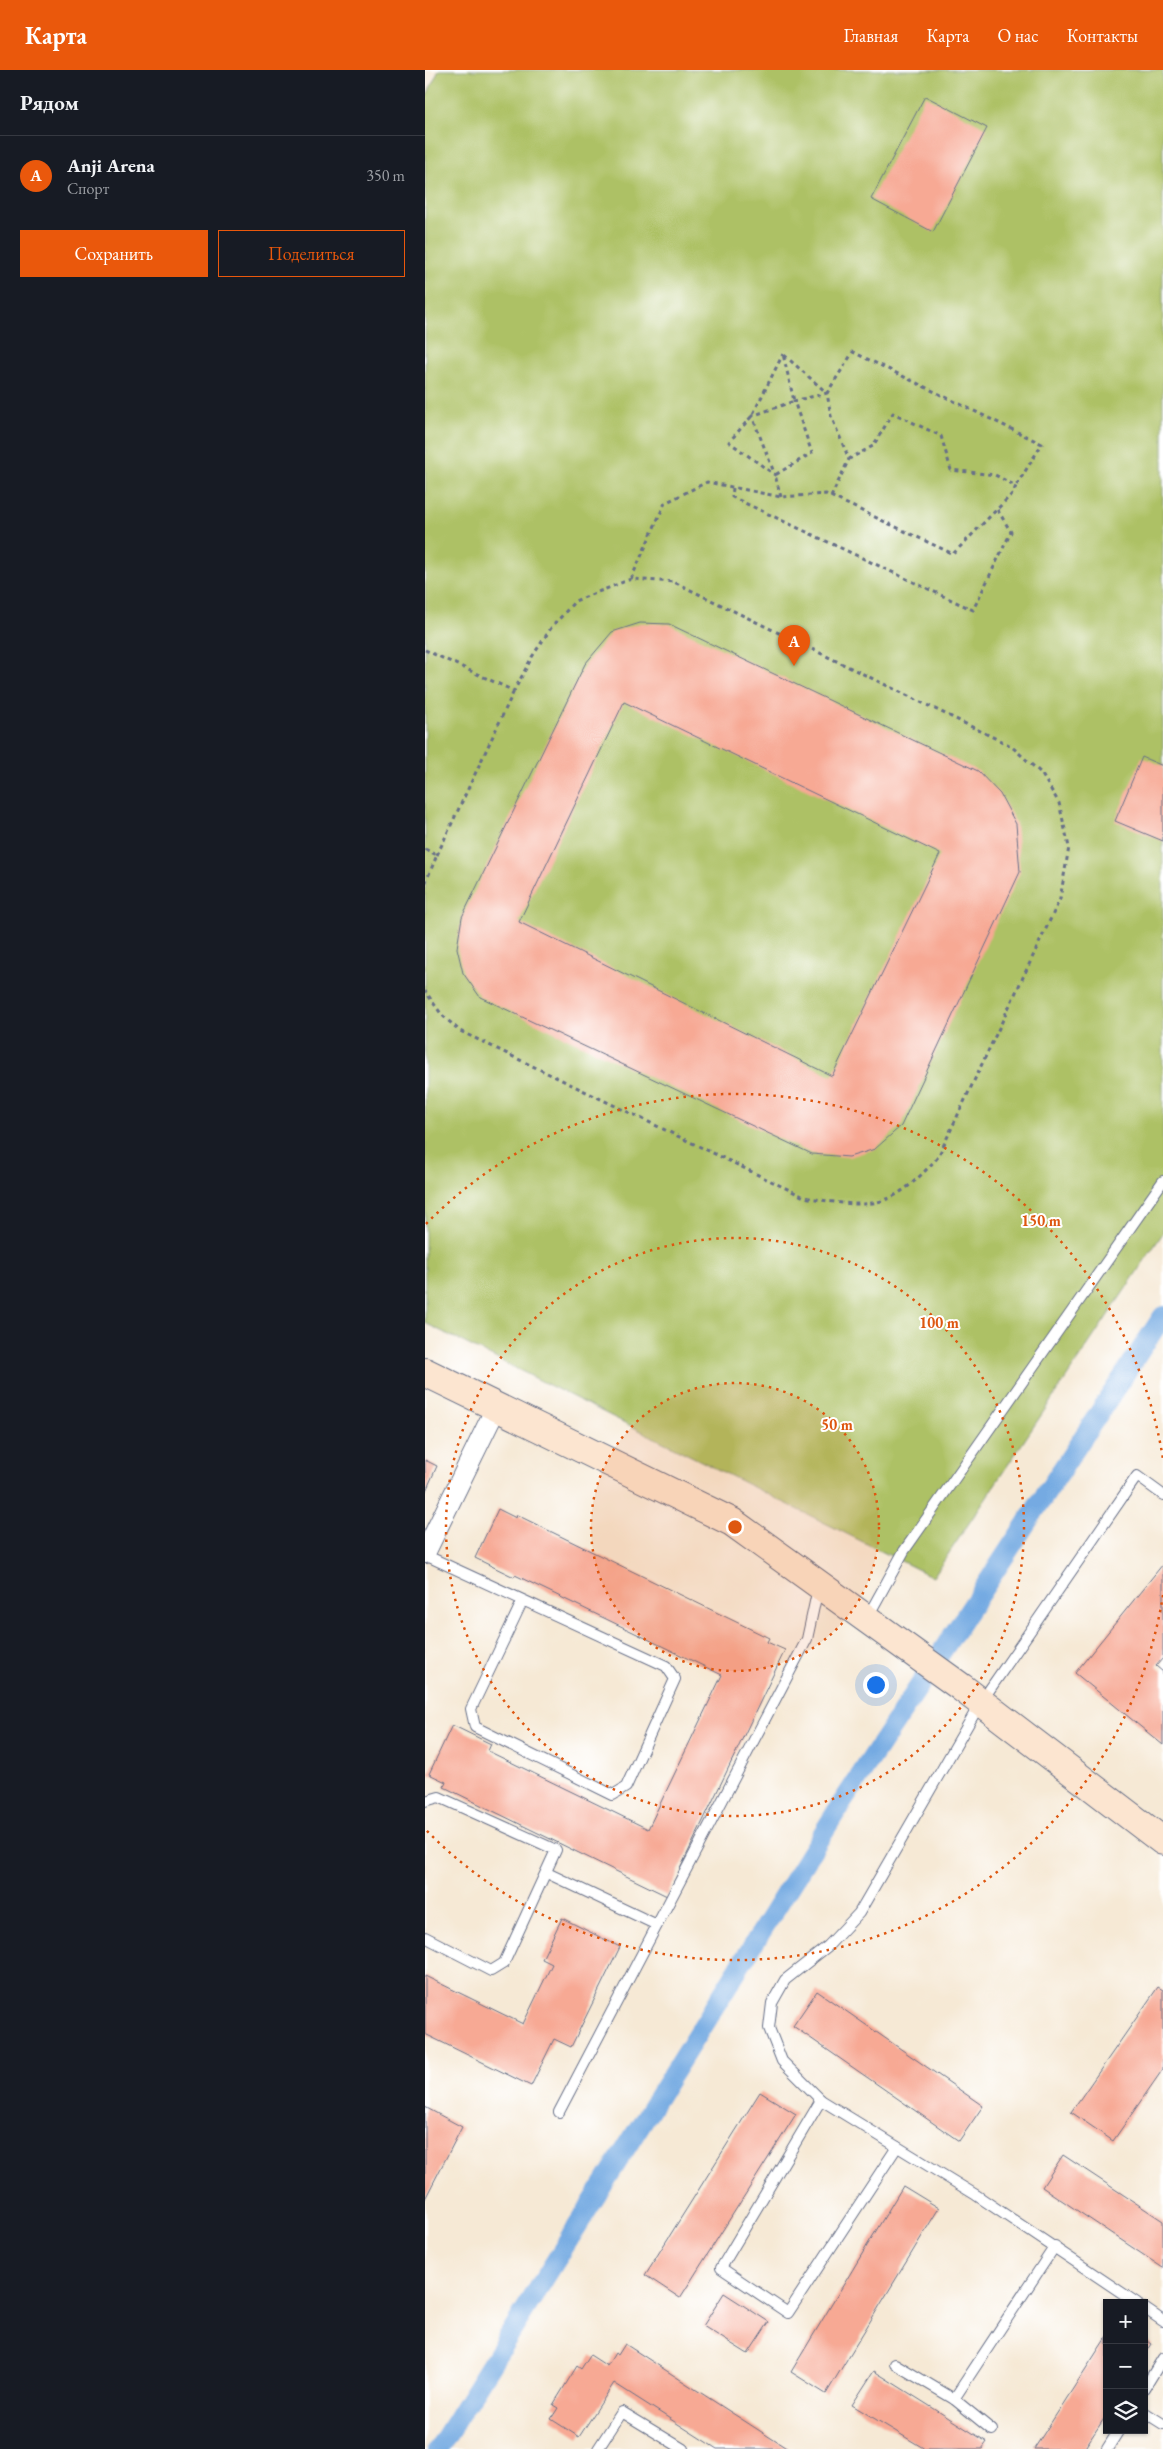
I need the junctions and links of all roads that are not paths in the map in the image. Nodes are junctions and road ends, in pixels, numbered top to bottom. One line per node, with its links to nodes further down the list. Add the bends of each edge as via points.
1 (1163, 1181): 8 (lane, via 904,1551)
2 (425, 1372): 3 (street)
3 (497, 1406): 5 (street); 6 (street, via 732,1522)
4 (1163, 1495): 9 (lane, via 1137,1476)
5 (425, 1554): 7 (lane)
6 (819, 1584): 8 (street); 13 (lane, via 807,1639)
7 (523, 1600): 7 (lane, via 666,1666 675,1679 626,1787 613,1795 475,1727 471,1709)
8 (866, 1619): 9 (street)
9 (971, 1694): 11 (street); 15 (lane, via 859,1913 828,1946 785,1980 772,2003 769,2028 783,2062)
10 (425, 1800): 12 (lane, via 439,1797 556,1850)
11 (1163, 1840)
12 (547, 1873): 13 (lane); 14 (lane, via 504,1963 491,1970)
13 (657, 1925): 16 (lane)
14 (425, 1936)
15 (821, 2100): 17 (lane); 17 (lane, via 721,2268 788,2313)
16 (559, 2112)
17 (897, 2147): 18 (lane)
18 (1055, 2246): 19 (lane); 25 (lane)
19 (1131, 2299)
20 (1148, 2311): 21 (lane)
21 (1163, 2321)
22 (1163, 2358): 24 (lane)
23 (895, 2364): 25 (lane)
24 (1148, 2382)
25 (954, 2399): 28 (lane)
26 (1148, 2415): 27 (lane)
27 (1163, 2424)
28 (993, 2430)
29 (1116, 2434): 32 (lane)
30 (597, 2449): 31 (lane, via 622,2412)
31 (683, 2449)
32 (1107, 2449)

